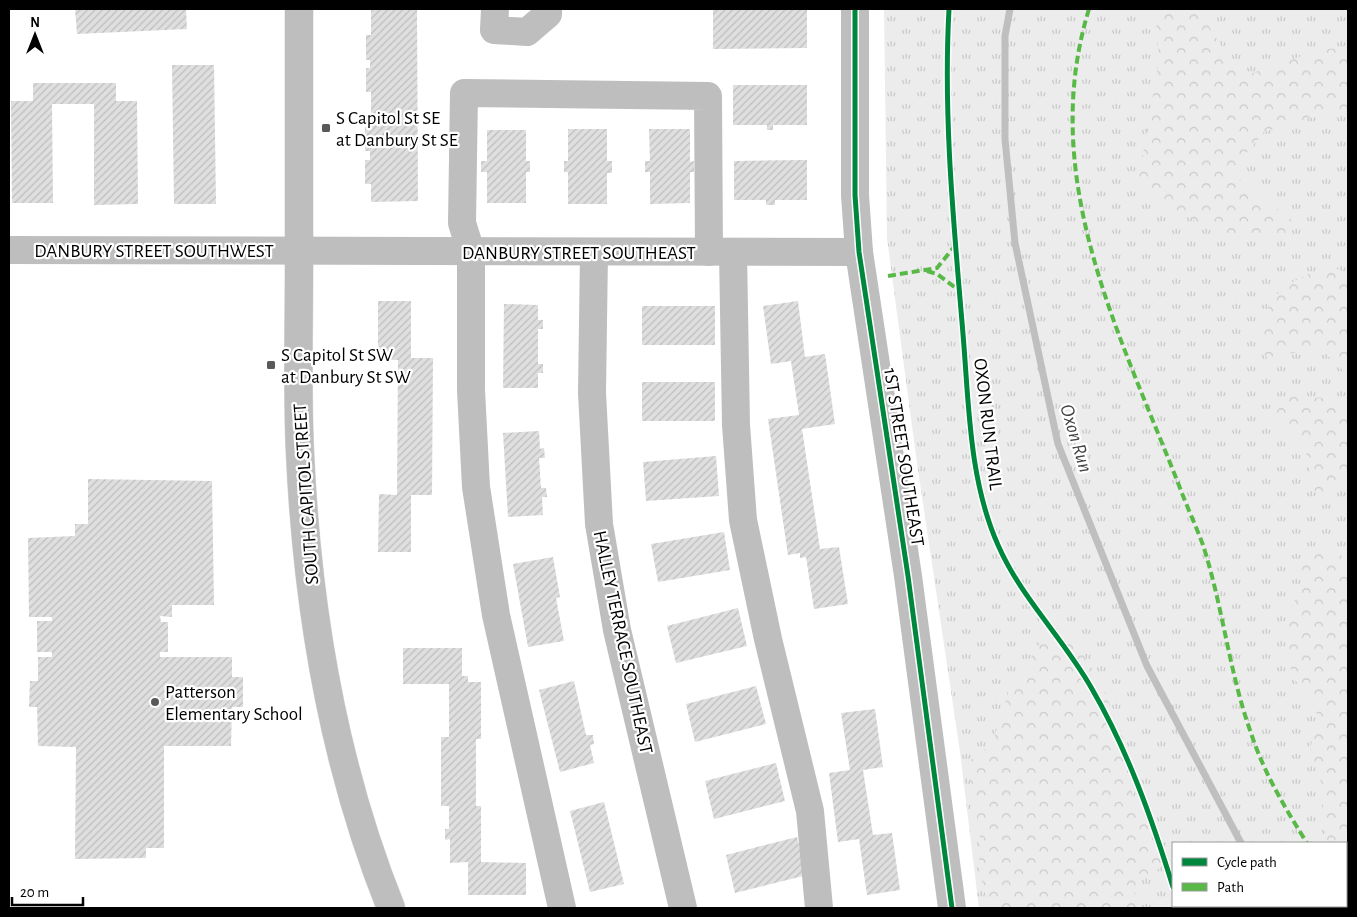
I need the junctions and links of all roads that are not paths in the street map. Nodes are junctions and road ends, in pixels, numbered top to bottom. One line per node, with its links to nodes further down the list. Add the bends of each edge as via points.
1 (299, 9): 6 (street, SOUTH CAPITOL STREET)
2 (495, 9): 3 (street, via 494,30 527,32 548,14)
3 (548, 9)
4 (855, 9): 10 (street, 1ST STREET SOUTHEAST, via 855,195)
5 (9, 250): 6 (street, DANBURY STREET SOUTHWEST)
6 (299, 250): 7 (street, DANBURY STREET SOUTHEAST); 11 (street, SOUTH CAPITOL STREET, via 300,452 315,623 332,716 351,788)
7 (471, 252): 8 (street, DANBURY STREET SOUTHEAST); 9 (street, via 462,223 464,93 708,96); 12 (street, via 471,390 476,487 496,615)
8 (594, 252): 9 (street, DANBURY STREET SOUTHEAST); 13 (street, HALLEY TERRACE SOUTHEAST, via 592,393 602,542 617,630)
9 (721, 252): 10 (street, DANBURY STREET SOUTHEAST); 14 (street, via 743,520 810,811)
10 (859, 252): 15 (street, 1ST STREET SOUTHEAST, via 908,576)
11 (391, 908)
12 (562, 908)
13 (683, 908)
14 (818, 908)
15 (952, 908)

